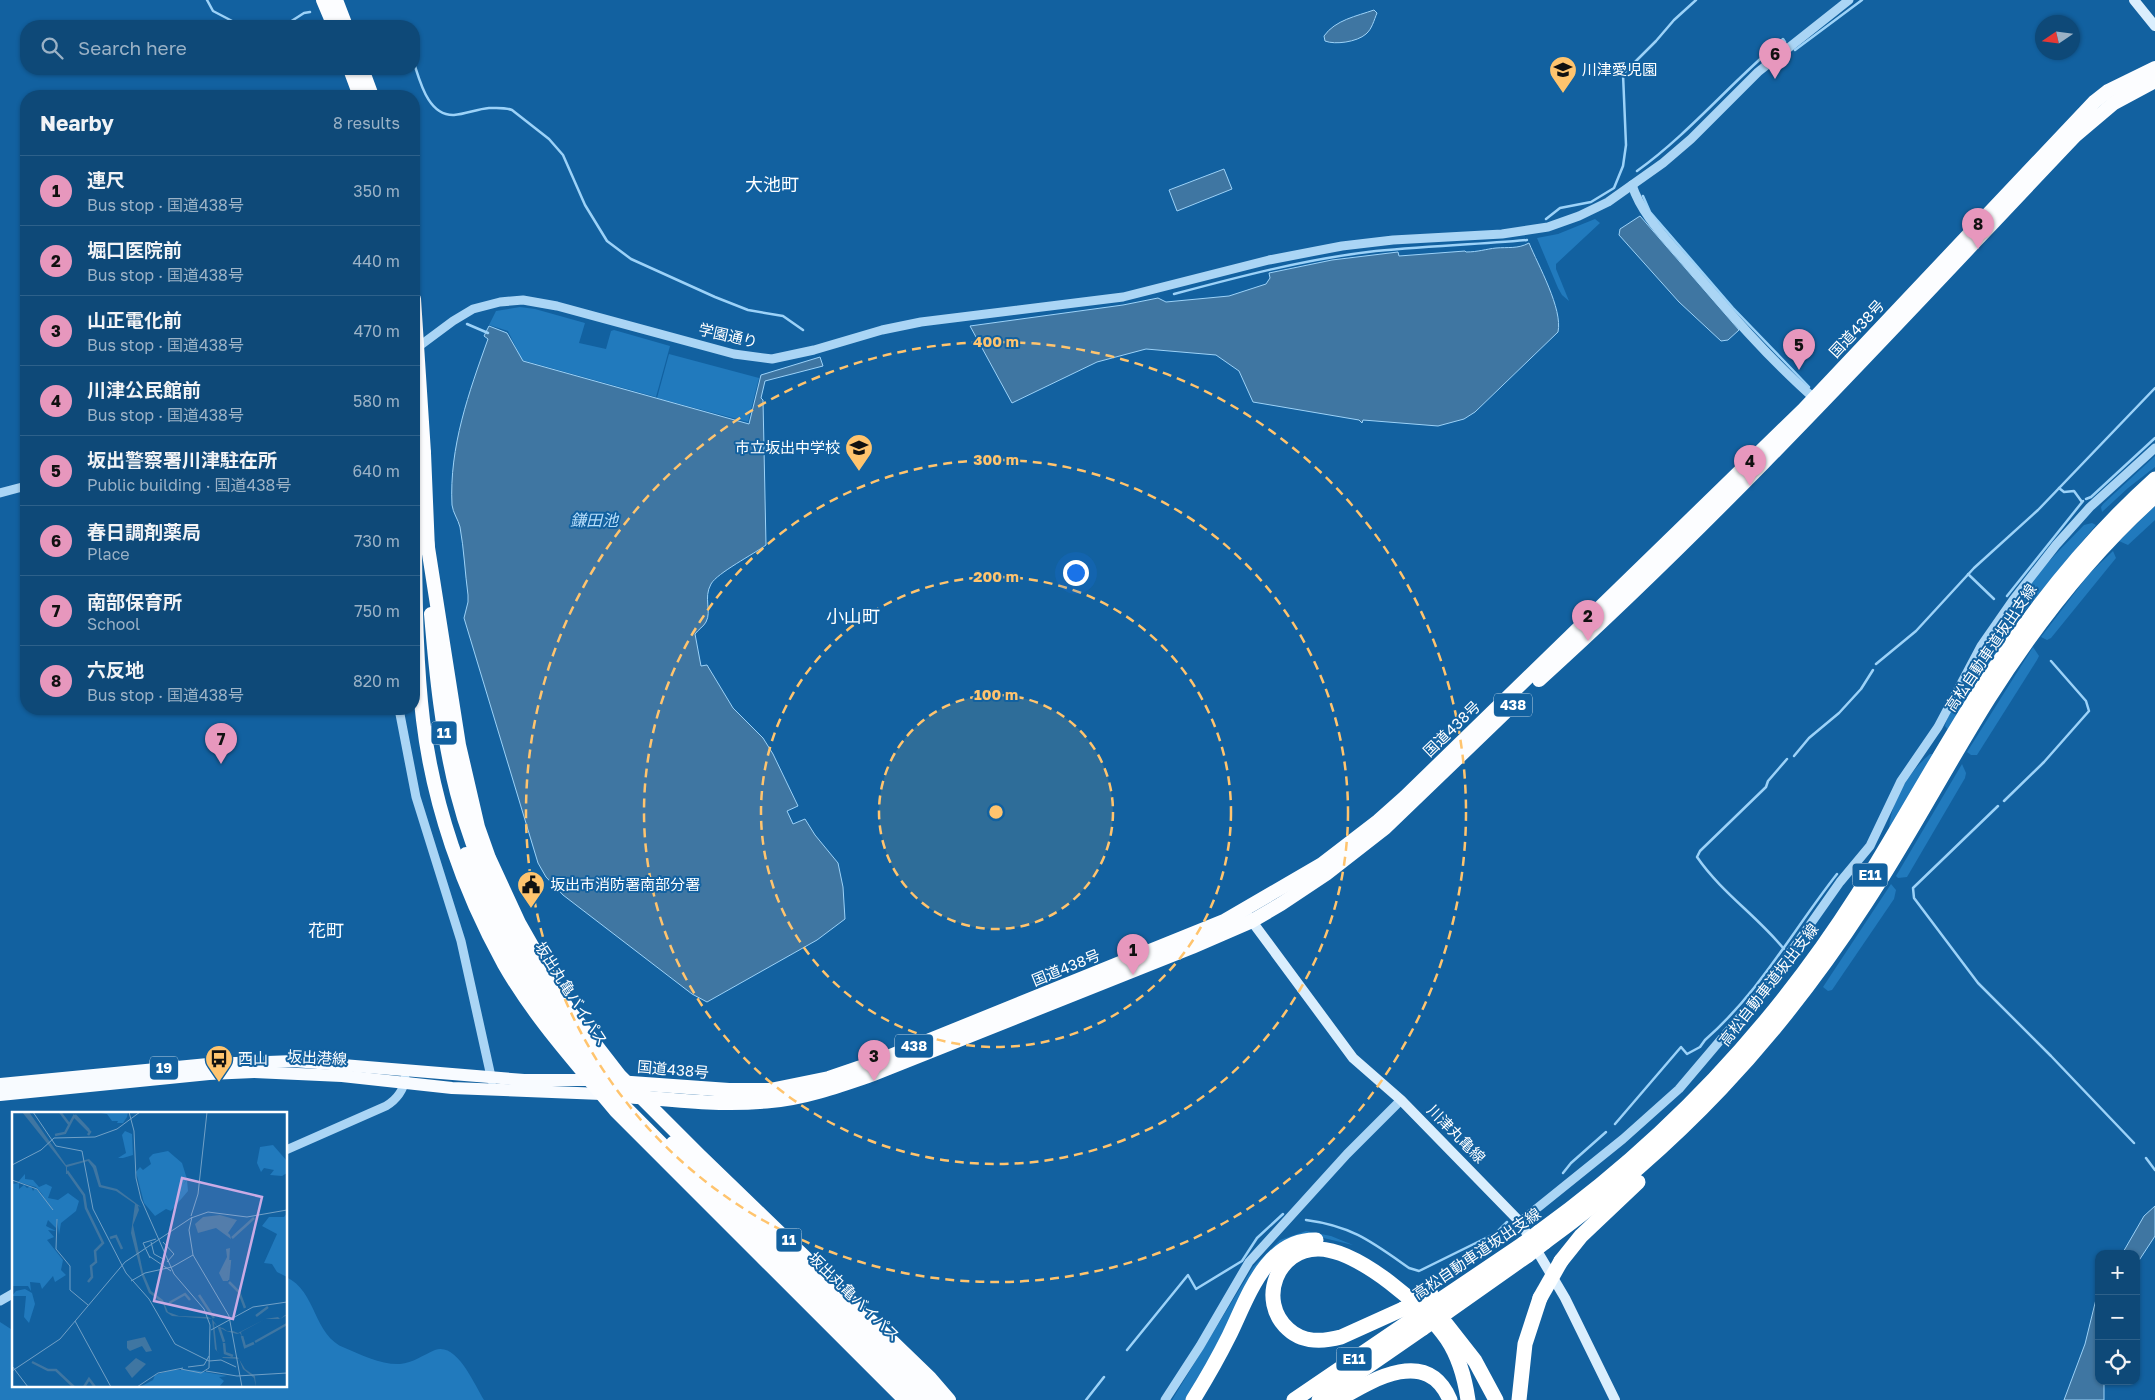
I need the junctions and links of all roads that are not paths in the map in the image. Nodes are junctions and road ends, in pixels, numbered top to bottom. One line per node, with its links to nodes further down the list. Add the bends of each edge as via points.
1 (323, 0): 5 (highway)
2 (336, 0): 6 (highway)
3 (1848, 0): 14 (street, 学園通り, via 1758,72 1691,138)
4 (2134, 0): 7 (main road)
5 (331, 20)
6 (344, 20)
7 (2155, 26)
8 (2155, 68): 17 (highway, 国道438号 / 438, via 2108,91 2094,102)
9 (354, 75): 12 (highway)
10 (363, 75): 13 (highway)
11 (2155, 81): 17 (highway, 国道438号 / 438, via 2114,103 2075,136)
12 (363, 90)
13 (365, 90)
14 (1632, 185): 15 (street, 学園通り, via 1593,210 1548,227 1502,234 1342,246 1268,260 1110,299 921,322 772,358 734,354 557,306 516,300 484,305 466,313); 17 (street, via 1646,215 1696,274 1745,330)
15 (420, 346)
16 (420, 391): 23 (highway, 坂出丸亀バイパス / 11, bridge)
17 (1818, 402): 27 (highway, 国道438号 / 438, via 1378,821)
18 (2155, 448): 46 (street, via 2090,507 2013,600 1978,652 1938,727 1901,781 1870,846 1756,997 1679,1089)
19 (2155, 479): 47 (highway, 高松自動車道坂出支線 / E11, via 2094,538 2032,615 1979,693 1857,895 1795,985 1762,1026 1714,1081 1656,1139)
20 (20, 488): 21 (street)
21 (0, 493)
22 (2155, 496): 37 (highway, 高松自動車道坂出支線 / E11, via 2102,547 2040,623 1989,698 1913,827 1836,948 1770,1036)
23 (427, 541): 28 (highway, 坂出丸亀バイパス / 11, via 440,705 457,795 486,878); 34 (highway, via 463,770 489,858 522,930 568,1009)
24 (420, 597): 28 (highway, 坂出丸亀バイパス / 11, via 429,706 447,796 461,841 494,922)
25 (420, 682): 29 (highway, 11, via 423,720 436,791 488,932 505,965)
26 (400, 715): 33 (street, via 416,796 461,941)
27 (1248, 916): 34 (highway, 国道438号 / 438, via 1224,921 829,1078 786,1088 747,1091); 41 (highway, 国道438号 / 438, via 1192,947 842,1085 771,1101); 42 (main road, 川津丸亀線, via 1353,1058)
28 (542, 996): 45 (highway, 坂出丸亀バイパス / 11, bridge, via 624,1094)
29 (568, 1053): 31 (main road, via 571,1070); 32 (highway)
30 (406, 1070): 33 (main road, 坂出港線 / 19); 35 (street); 36 (main road, 坂出港線 / 19, via 294,1061 253,1062)
31 (562, 1080): 32 (main road, 坂出港線 / 19); 33 (main road, 坂出港線 / 19)
32 (589, 1080): 34 (highway, 国道438号 / 438); 38 (highway, 11)
33 (492, 1082): 35 (main road, 坂出港線 / 19); 38 (main road, 坂出港線 / 19)
34 (627, 1082): 40 (highway, 11)
35 (405, 1083): 39 (main road, 坂出港線 / 19, via 254,1072); 44 (street, via 395,1100 386,1106)
36 (0, 1084)
37 (1723, 1088): 47 (highway, 高松自動車道坂出支線 / E11, via 1597,1204); 65 (highway, bridge, via 1661,1159 1581,1236 1561,1261 1540,1298 1525,1344)
38 (602, 1094): 40 (highway, 国道438号 / 438); 53 (highway, 11, via 616,1112)
39 (0, 1095)
40 (643, 1098): 41 (highway, 国道438号 / 438); 43 (highway, 11)
41 (685, 1100): 43 (highway, via 671,1103 665,1111)
42 (1401, 1100): 46 (main road, 川津丸亀線); 57 (street, via 1249,1262)
43 (665, 1120): 56 (highway, 11)
44 (288, 1149)
45 (738, 1215): 54 (highway, 坂出丸亀バイパス / 11); 55 (highway, 坂出丸亀バイパス / 11)
46 (1520, 1222): 66 (main road, 川津丸亀線, via 1565,1298)
47 (1542, 1237): 48 (highway, 高松自動車道坂出支線, bridge)
48 (1525, 1250): 51 (highway, 高松自動車道坂出支線 / E11); 51 (highway, 高松自動車道坂出支線 / E11, via 1497,1262)
49 (12, 1295): 50 (street)
50 (0, 1301)
51 (1438, 1303): 52 (highway, 高松自動車道坂出支線 / E11, bridge)
52 (1413, 1319): 59 (highway, 高松自動車道坂出支線 / E11); 60 (highway, 高松自動車道坂出支線 / E11); 63 (highway, via 1331,1340 1311,1340 1294,1334 1282,1323 1272,1300 1273,1283 1287,1262 1310,1250 1336,1252 1360,1263 1403,1293 1446,1338 1461,1369)
53 (905, 1400)
54 (921, 1400)
55 (936, 1400)
56 (949, 1400)
57 (1165, 1400)
58 (1193, 1400): 64 (highway, via 1267,1265 1288,1247 1313,1240 1331,1242 1351,1250 1419,1297 1466,1349)
59 (1294, 1400)
60 (1319, 1400)
61 (1338, 1400): 62 (highway, via 1379,1377 1404,1371 1421,1373 1437,1381)
62 (1450, 1400)
63 (1468, 1400)
64 (1496, 1400)
65 (1519, 1400)
66 (1615, 1400)

